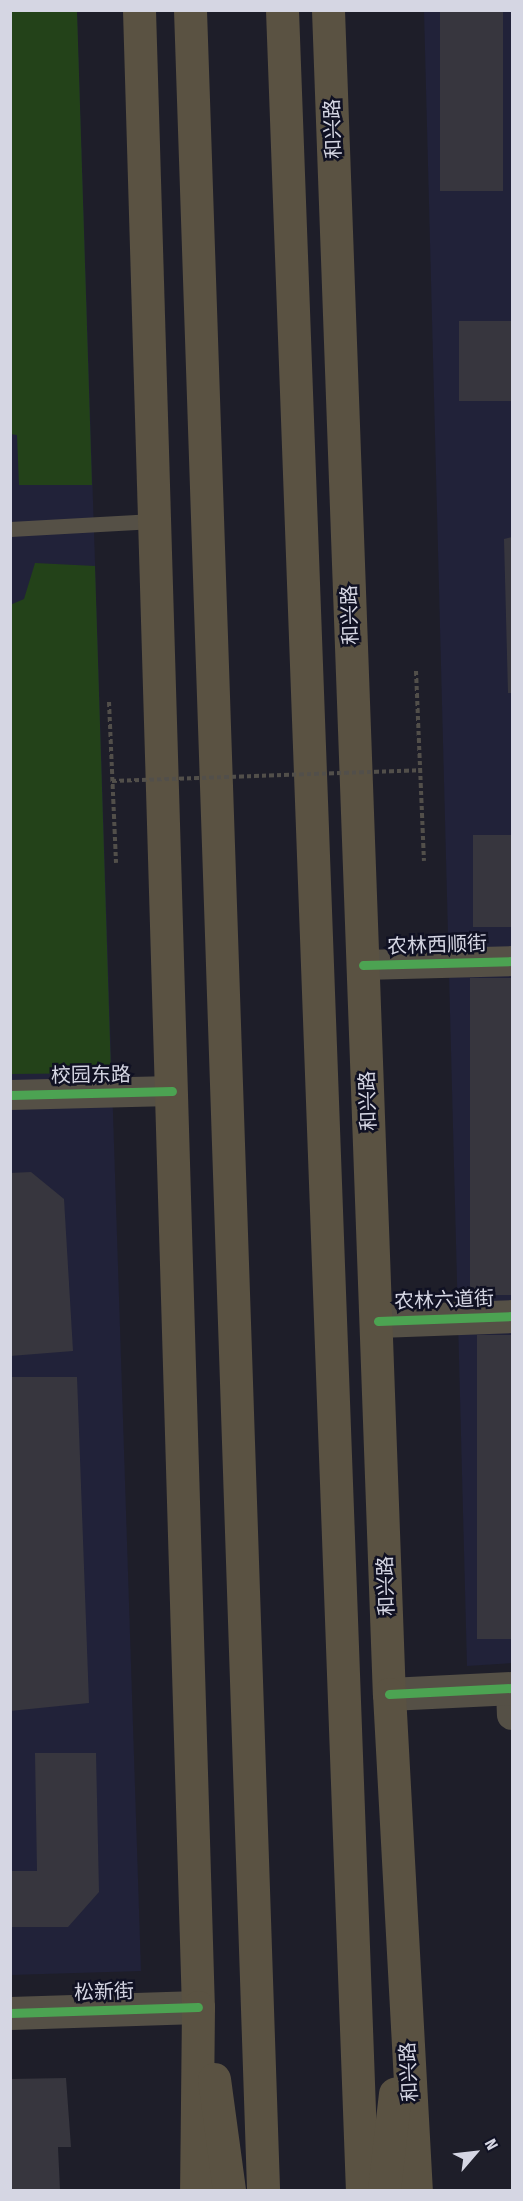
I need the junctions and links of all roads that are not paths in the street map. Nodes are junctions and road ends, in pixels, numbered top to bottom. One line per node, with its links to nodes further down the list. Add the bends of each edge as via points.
1 (139, 10): 5 (highway)
2 (190, 10): 21 (highway)
3 (282, 10): 22 (highway)
4 (328, 10): 8 (highway, 和兴路)
5 (154, 521): 6 (lane); 9 (highway)
6 (10, 529)
7 (513, 961): 8 (street, 农林西顺街)
8 (363, 965): 12 (highway, 和兴路)
9 (172, 1091): 10 (street, 校园东路); 15 (highway)
10 (10, 1095)
11 (513, 1316): 12 (street, 农林六道街)
12 (378, 1321): 13 (highway, 和兴路)
13 (389, 1694): 14 (street); 16 (highway, 和兴路)
14 (512, 1697)
15 (197, 1959): 17 (highway); 20 (highway)
16 (405, 2006): 23 (highway); 24 (highway, 和兴路)
17 (198, 2007): 18 (street, 松新街); 19 (highway)
18 (10, 2013)
19 (196, 2190)
20 (229, 2190)
21 (263, 2190)
22 (362, 2190)
23 (384, 2190)
24 (416, 2190)

